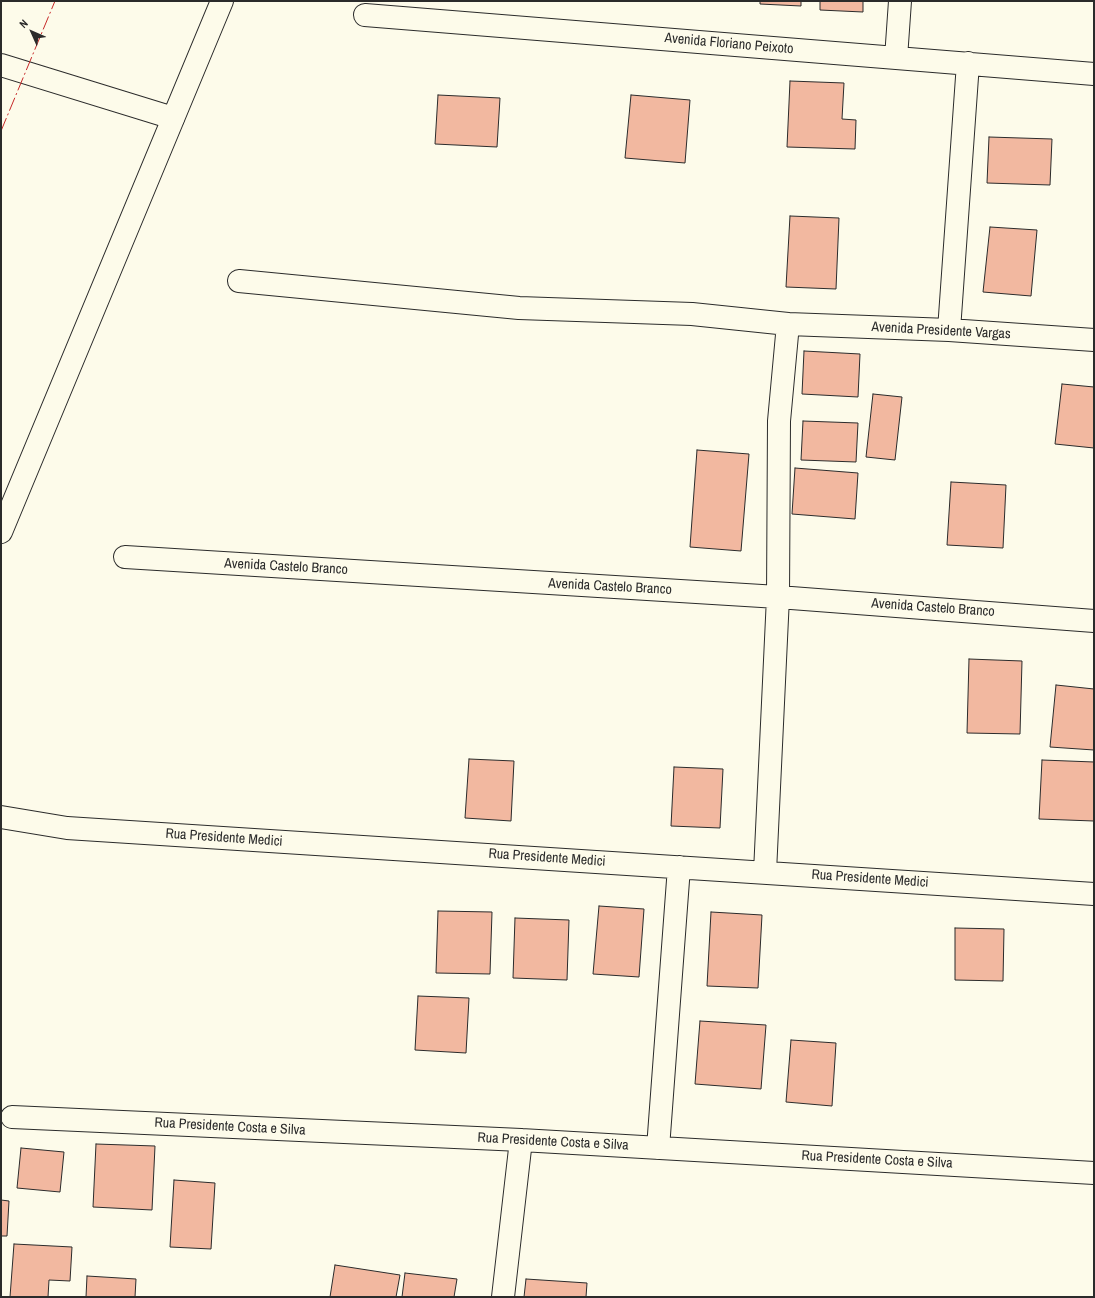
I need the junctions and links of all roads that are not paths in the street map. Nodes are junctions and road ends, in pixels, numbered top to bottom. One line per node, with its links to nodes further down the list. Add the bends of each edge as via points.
1 (222, 1): 8 (street)
2 (900, 1): 4 (street)
3 (365, 15): 4 (street, Avenida Floriano Peixoto)
4 (896, 58): 5 (street, Avenida Floriano Peixoto)
5 (968, 64): 7 (street, Avenida Floriano Peixoto); 11 (street)
6 (1, 65): 8 (street)
7 (1094, 74)
8 (173, 118): 13 (street)
9 (239, 281): 10 (street, Avenida Presidente Vargas, via 519,308 692,314)
10 (788, 324): 11 (street, Avenida Presidente Vargas); 15 (street, via 780,421)
11 (949, 330): 12 (street, Avenida Presidente Vargas)
12 (1094, 340)
13 (1, 532)
14 (125, 557): 15 (street, Avenida Castelo Branco)
15 (778, 597): 16 (street, Avenida Castelo Branco); 19 (street)
16 (1094, 621)
17 (1, 817): 18 (street, Rua Presidente Medici, via 67,828)
18 (679, 867): 19 (street, Rua Presidente Medici); 23 (street)
19 (765, 872): 20 (street, Rua Presidente Medici)
20 (1094, 894)
21 (12, 1117): 22 (street, Rua Presidente Costa e Silva)
22 (521, 1140): 23 (street, Rua Presidente Costa e Silva); 25 (street)
23 (658, 1148): 24 (street, Rua Presidente Costa e Silva)
24 (1094, 1173)
25 (502, 1297)

